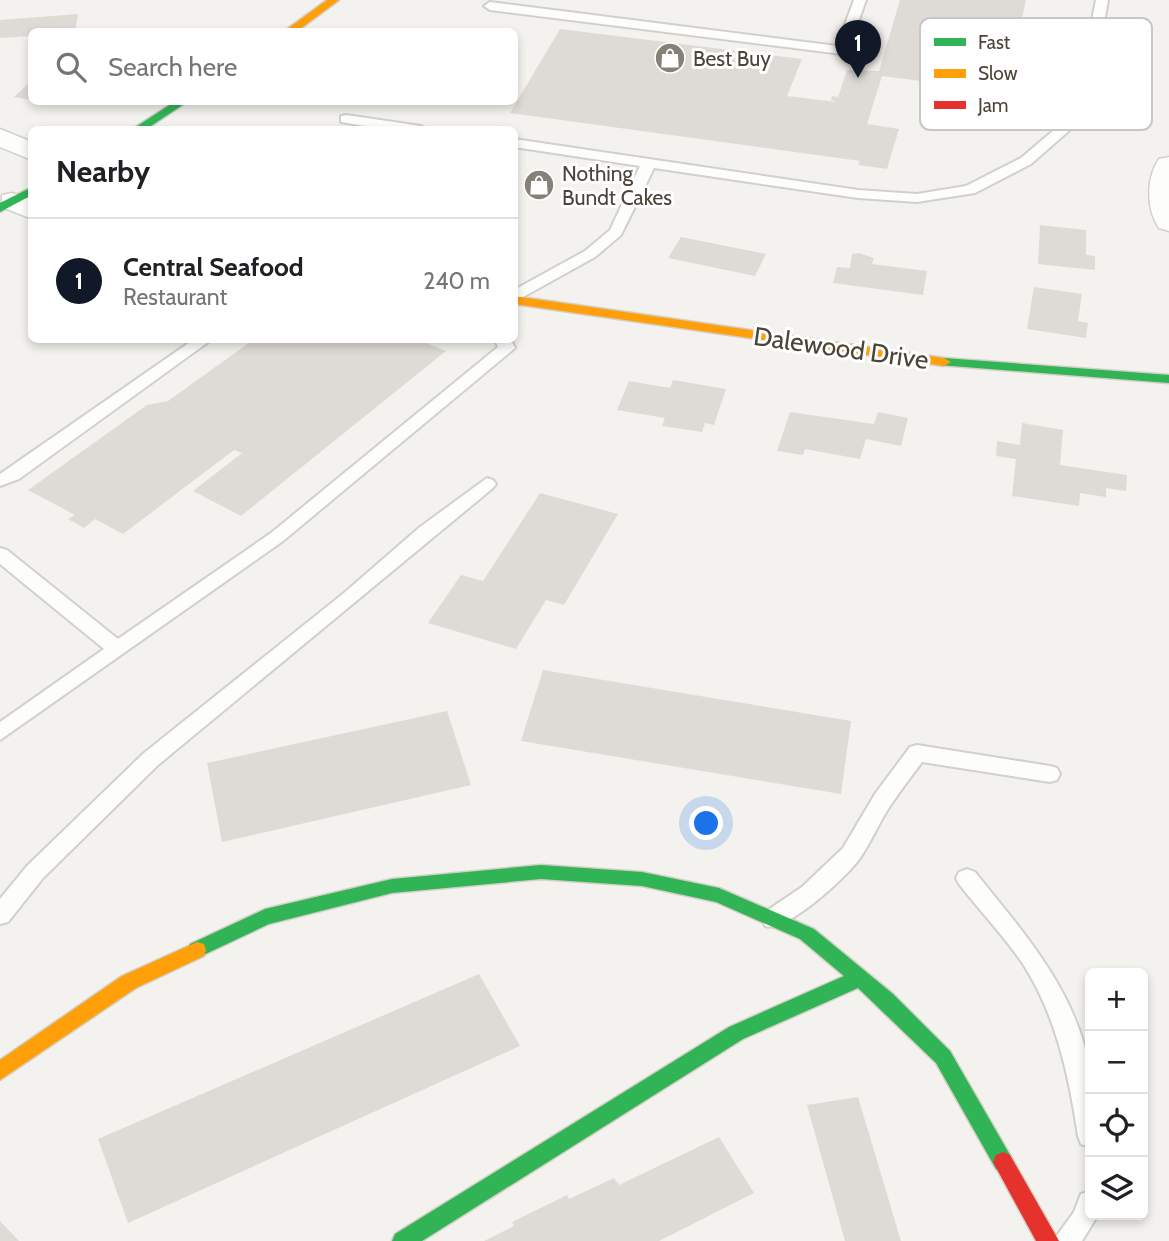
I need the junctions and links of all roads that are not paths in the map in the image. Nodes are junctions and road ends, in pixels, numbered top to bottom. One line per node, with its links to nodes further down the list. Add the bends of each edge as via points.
1 (334, 0): 6 (street)
2 (498, 0): 3 (lane, via 490,6 842,50)
3 (860, 0)
4 (1102, 0): 5 (lane)
5 (1099, 18)
6 (295, 28)
7 (175, 105): 9 (street)
8 (346, 119): 10 (lane)
9 (141, 126)
10 (394, 126)
11 (1062, 130): 13 (lane, via 1026,161 970,190 917,198 858,194)
12 (518, 144): 13 (lane)
13 (649, 163): 16 (lane, via 616,232 590,254)
14 (1169, 165): 15 (street, via 1163,179 1163,206)
15 (1169, 222)
16 (518, 297)
17 (518, 300): 20 (street, Dalewood Drive, via 955,364)
18 (199, 343): 21 (lane)
19 (504, 343): 24 (lane, via 507,348 277,537)
20 (1169, 379)
21 (0, 480)
22 (487, 484): 28 (lane, via 151,759 35,872)
23 (0, 554): 24 (lane)
24 (118, 649): 25 (lane)
25 (0, 732)
26 (1050, 774): 29 (lane, via 917,753 851,854 810,893)
27 (967, 878): 32 (lane, via 1037,966 1063,1020)
28 (0, 915)
29 (773, 919): 30 (street, via 807,934); 31 (street, via 719,895 642,879 541,872 392,886 265,917 129,982)
30 (860, 978): 34 (street, via 736,1033); 35 (street, via 943,1057)
31 (0, 1071)
32 (1085, 1101)
33 (1085, 1215): 36 (lane)
34 (402, 1241)
35 (1048, 1241)
36 (1066, 1241)

